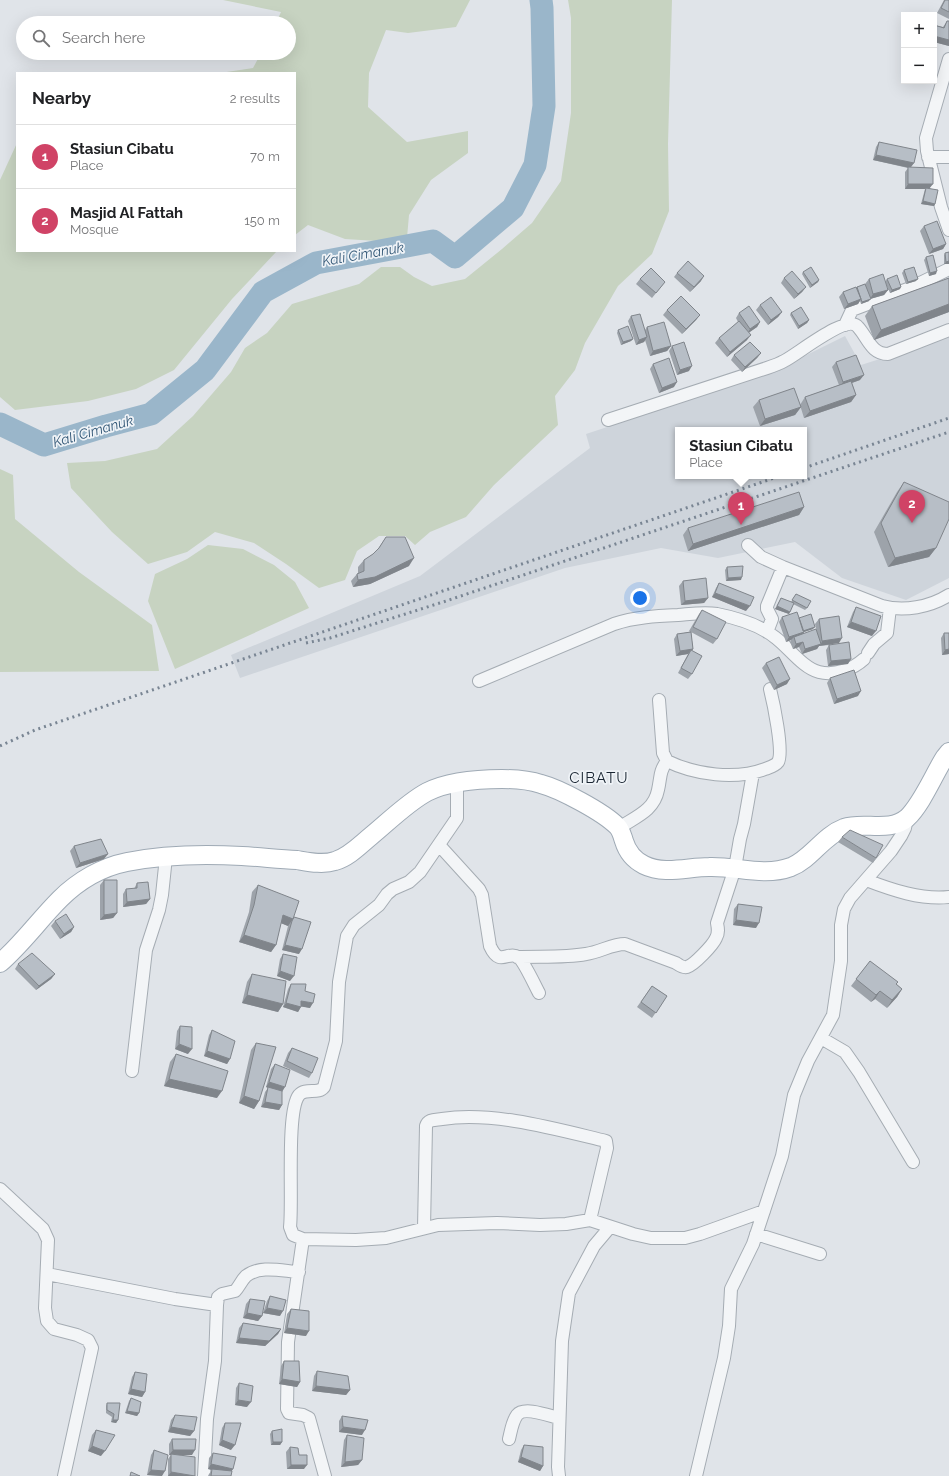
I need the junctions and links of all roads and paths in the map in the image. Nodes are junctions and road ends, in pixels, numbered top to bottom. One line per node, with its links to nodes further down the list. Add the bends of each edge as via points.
1 (949, 59): 2 (street, via 928,130)
2 (928, 157): 3 (street); 4 (street)
3 (949, 157)
4 (949, 230)
5 (949, 269): 6 (street, via 910,288 852,310)
6 (845, 325): 7 (street, via 858,325 877,352 882,354 888,354); 8 (street, via 784,362)
7 (949, 330)
8 (608, 420)
9 (748, 545): 10 (street, via 761,557)
10 (783, 567): 12 (street); 13 (street, via 767,609 772,619)
11 (949, 595): 12 (street, via 926,605 907,609)
12 (890, 608): 13 (street, via 887,633 857,665 849,669 819,672 808,667 776,637)
13 (767, 632): 14 (street, via 716,614 700,613 629,620)
14 (479, 681)
15 (770, 689): 19 (street, via 778,724 779,758 773,766)
16 (659, 700): 18 (street, via 663,753)
17 (949, 752): 21 (main road)
18 (667, 761): 19 (street, via 706,773 737,776); 22 (street, via 661,769 656,798 652,805 646,812)
19 (753, 773): 25 (street)
20 (457, 783): 22 (main road, via 504,779 538,783 594,809); 23 (street, via 457,818); 24 (main road, via 425,793 355,850 337,861 324,863 212,854)
21 (907, 818): 25 (main road, via 897,824 845,828 831,834 794,866 778,871 761,872); 26 (street, via 901,836)
22 (619, 828): 25 (main road, via 626,849 646,866 662,870 710,866)
23 (439, 845): 28 (street, via 479,889 493,952 496,956); 40 (street, via 414,878 393,889 354,925 347,936 339,982 336,1041 324,1087 318,1092 310,1090 298,1096 291,1126 290,1228 293,1235)
24 (166, 857): 29 (main road, via 126,862 87,878 62,897); 32 (street, via 159,910 146,950)
25 (735, 868): 28 (street, via 717,922 717,938 687,967 625,944 585,954)
26 (866, 880): 27 (street, via 914,894); 31 (street, via 844,909 841,926 841,961 833,1015)
27 (949, 897)
28 (517, 956): 30 (street)
29 (0, 963)
30 (538, 993)
31 (821, 1038): 33 (street, via 845,1052); 35 (street, via 794,1095 782,1156)
32 (132, 1071)
33 (913, 1162)
34 (0, 1189): 43 (street, via 43,1229 48,1240)
35 (764, 1211): 37 (street, via 685,1238 651,1238); 39 (street)
36 (590, 1220): 37 (street); 38 (street, via 566,1224 498,1223 438,1225); 38 (street, via 608,1148 606,1142 524,1123 488,1118 450,1118 430,1120 426,1126)
37 (610, 1227): 45 (street, via 594,1246 569,1293 562,1341)
38 (424, 1228): 40 (street, via 386,1238)
39 (756, 1234): 41 (street); 51 (street, via 731,1289 724,1358)
40 (304, 1239): 42 (street)
41 (820, 1254)
42 (299, 1272): 44 (street, via 261,1269 253,1272 242,1280 235,1291 218,1297); 49 (street, via 288,1342 287,1409 289,1413 309,1418)
43 (47, 1274): 44 (street); 47 (street, via 45,1308 48,1321 54,1329 88,1340 92,1348)
44 (217, 1305): 48 (street, via 215,1362 207,1418)
45 (560, 1418): 46 (street, via 523,1411 518,1414); 50 (street)
46 (509, 1439)
47 (64, 1476)
48 (204, 1476)
49 (325, 1476)
50 (559, 1476)
51 (696, 1476)

